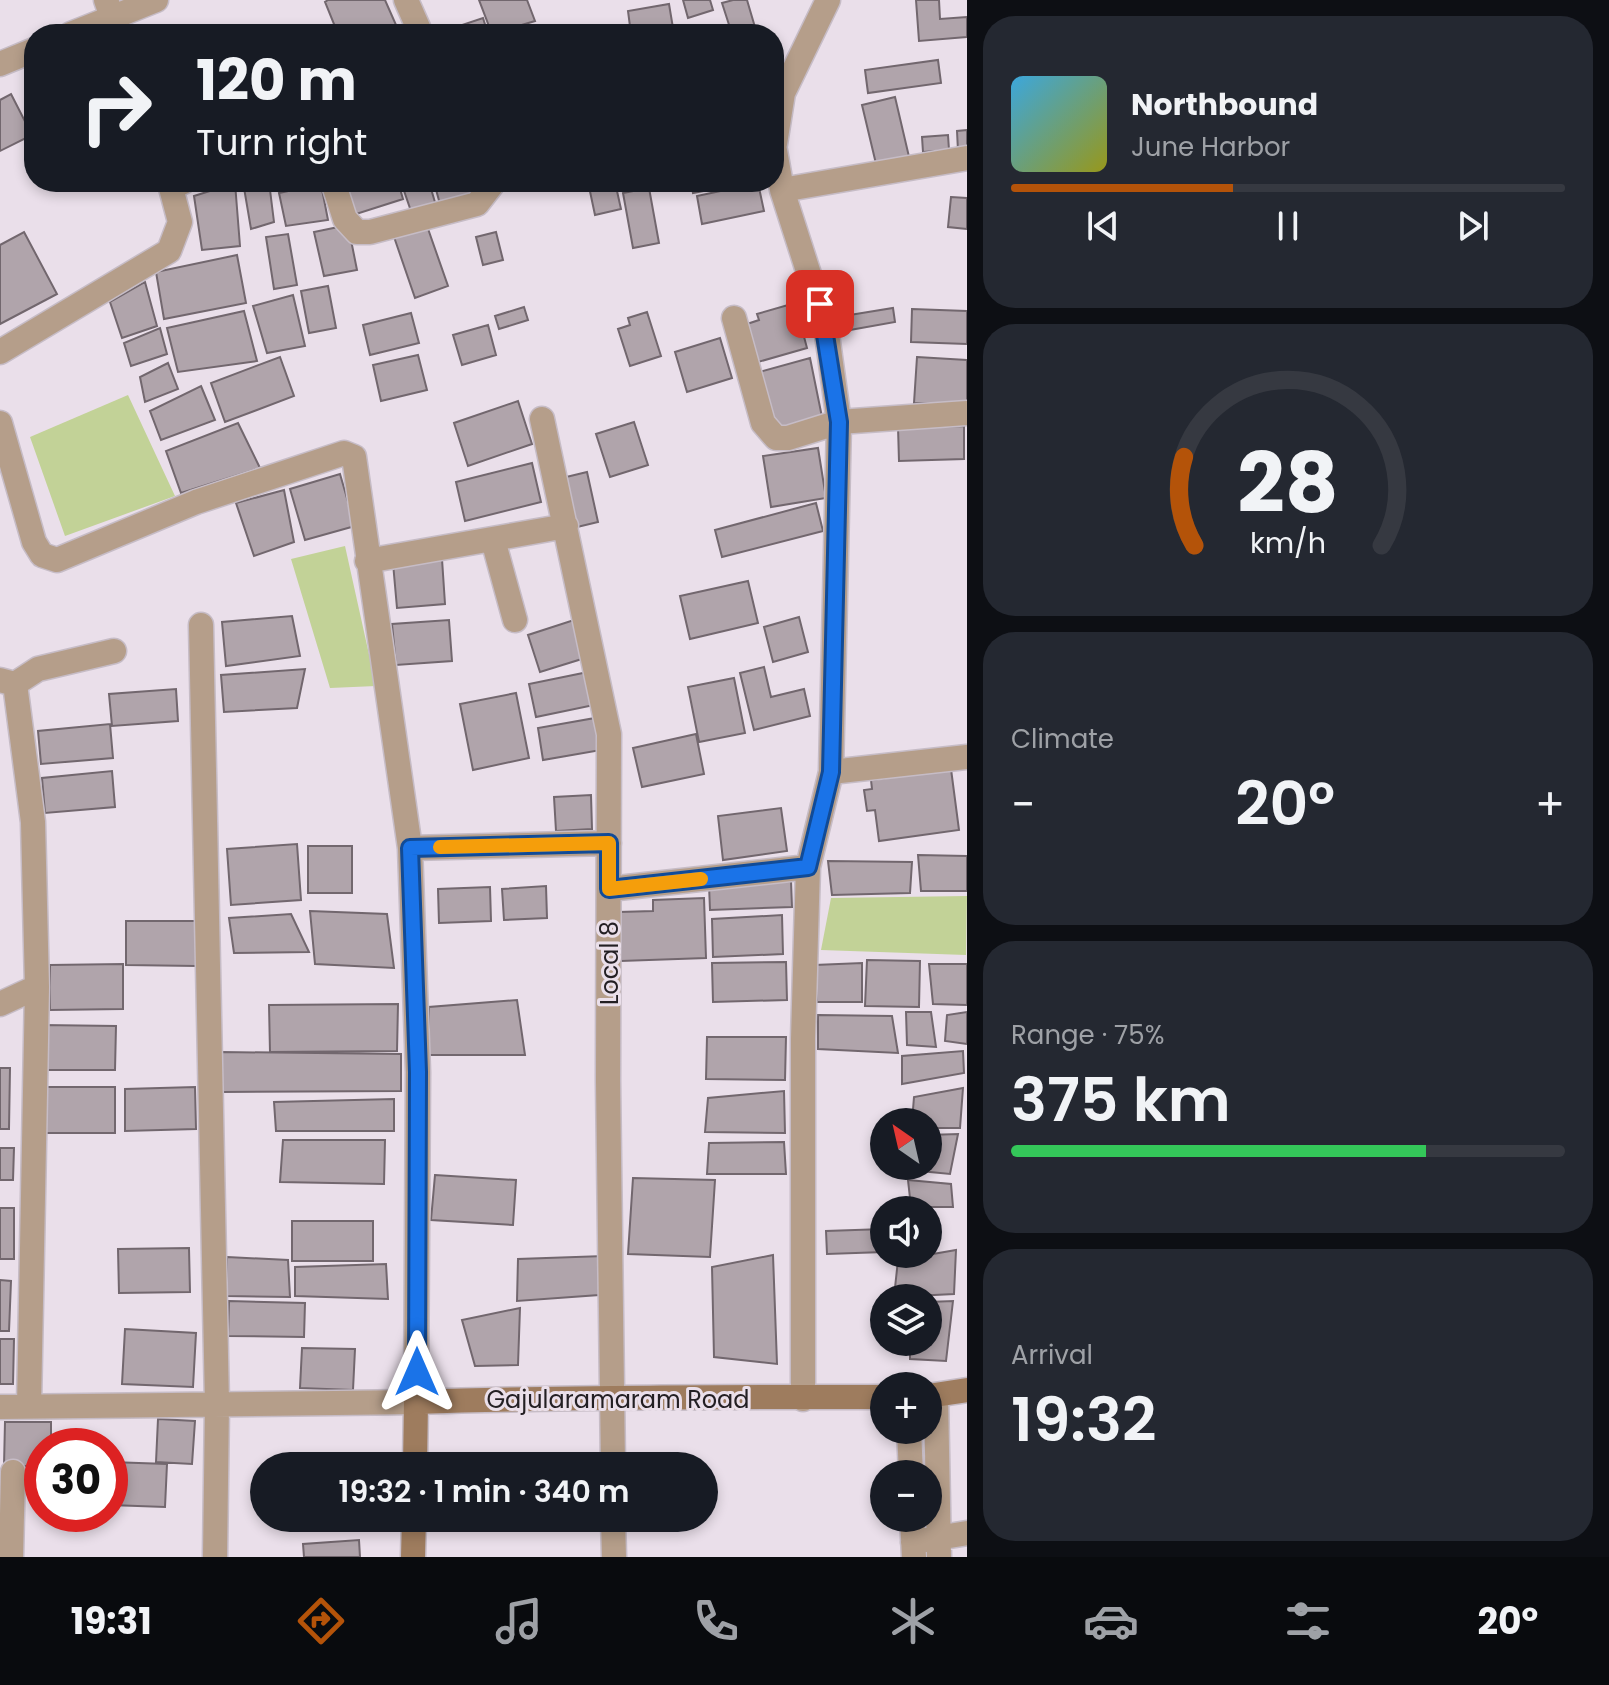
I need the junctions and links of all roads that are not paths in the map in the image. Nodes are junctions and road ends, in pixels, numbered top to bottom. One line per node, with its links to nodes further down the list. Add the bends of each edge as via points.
1 (156, 0): 4 (street)
2 (828, 0): 8 (street)
3 (413, 2): 5 (street)
4 (112, 17)
5 (418, 24)
6 (24, 54): 7 (street)
7 (0, 64)
8 (784, 91)
9 (967, 158): 10 (street)
10 (784, 190)
11 (176, 192): 16 (street, via 180,222 169,251)
12 (336, 192): 13 (street, via 345,219 357,232 370,232 477,204)
13 (486, 192)
14 (783, 192): 19 (street, via 826,327)
15 (734, 318): 19 (street, via 768,434 788,438)
16 (0, 352)
17 (967, 413): 19 (street)
18 (542, 419): 21 (street, Local 8)
19 (839, 422): 29 (street)
20 (0, 423): 23 (street, via 42,555 57,560 196,502 344,453 354,457)
21 (566, 526): 22 (street); 30 (street, Local 8, via 609,734)
22 (493, 540): 23 (street); 24 (street)
23 (367, 561): 31 (street)
24 (515, 620)
25 (201, 625): 42 (street)
26 (114, 651): 27 (street)
27 (7, 682): 34 (street, via 33,822)
28 (967, 757): 29 (street)
29 (831, 772): 32 (street)
30 (609, 843): 31 (street); 33 (street, Local 8)
31 (410, 848): 41 (street, via 418,1072)
32 (808, 867): 33 (street); 40 (street)
33 (609, 889): 38 (street, Local 8)
34 (37, 987): 35 (street); 43 (street)
35 (0, 1004)
36 (967, 1390): 37 (main road)
37 (942, 1394)
38 (612, 1396): 40 (main road, Gajularamaram Road); 41 (main road, Gajularamaram Road); 47 (street, Local 8)
39 (870, 1397): 40 (main road, Gajularamaram Road)
40 (803, 1399)
41 (416, 1402): 42 (street); 46 (main road)
42 (217, 1404): 43 (street); 55 (street)
43 (29, 1406): 44 (street)
44 (0, 1407)
45 (934, 1444): 53 (street)
46 (415, 1452)
47 (613, 1452)
48 (13, 1472): 54 (street)
49 (414, 1532): 56 (main road)
50 (613, 1532): 57 (street)
51 (967, 1533): 53 (street)
52 (913, 1539): 53 (street)
53 (939, 1549)
54 (11, 1557)
55 (215, 1557)
56 (413, 1557)
57 (614, 1557)

